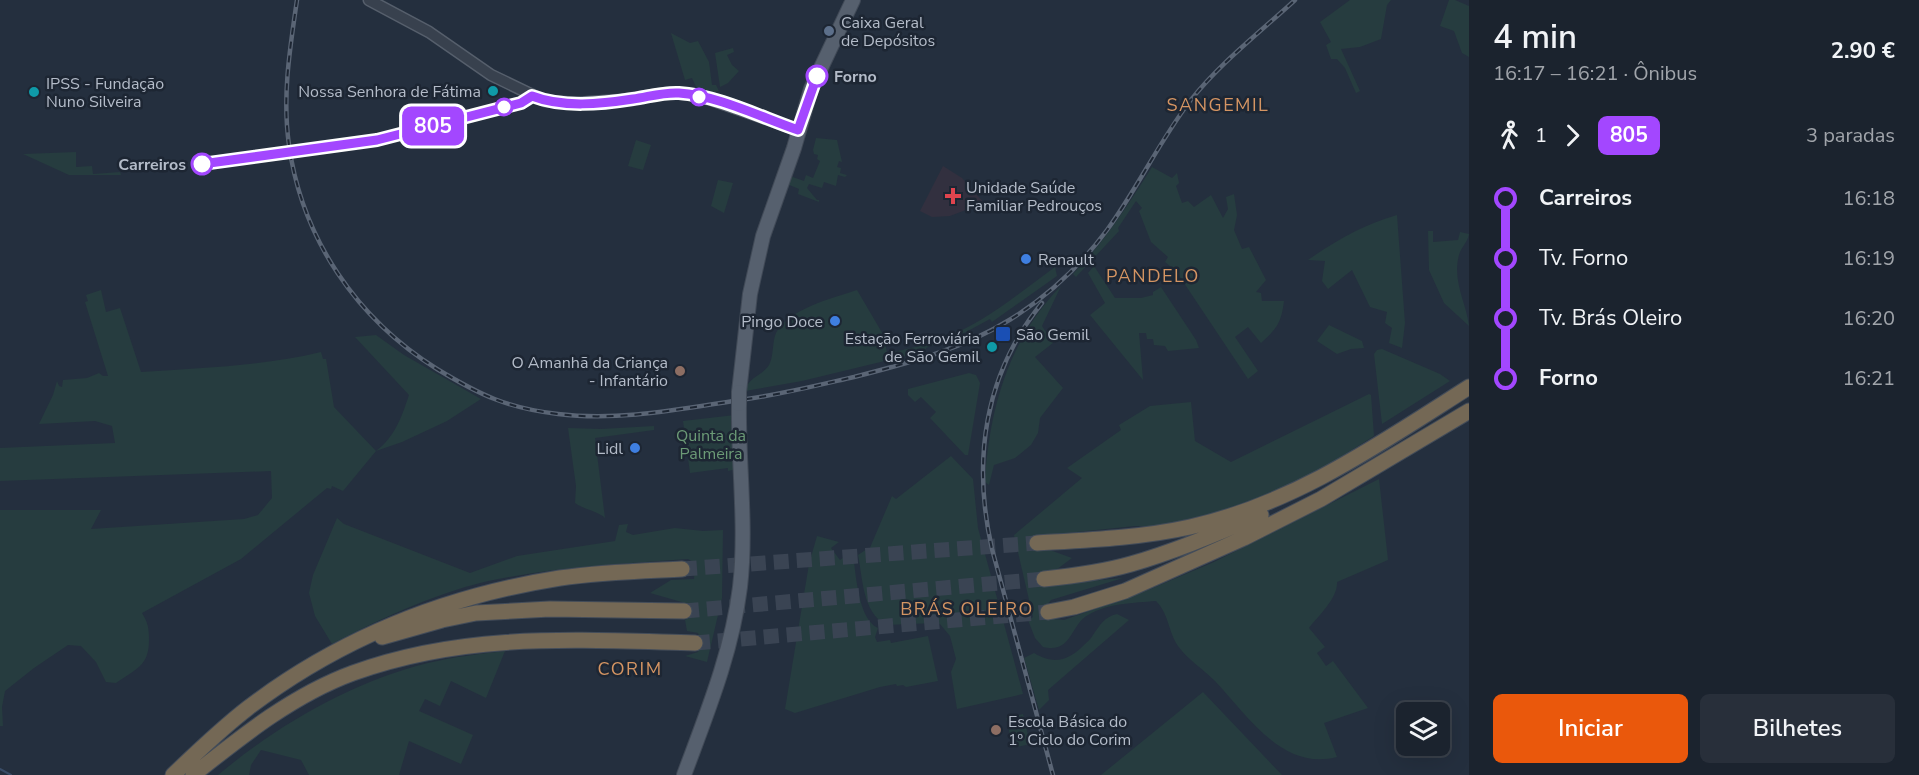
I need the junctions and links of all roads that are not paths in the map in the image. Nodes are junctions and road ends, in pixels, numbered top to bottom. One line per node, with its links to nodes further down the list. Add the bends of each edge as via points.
1 (369, 0): 3 (street, via 429,32 491,75 545,101 577,103 688,94)
2 (853, 0): 3 (main road, via 811,89)
3 (798, 130): 18 (main road, via 758,255 750,294 739,398 742,529 735,625)
4 (1469, 387): 7 (highway, via 1339,468 1269,502 1191,527)
5 (1469, 396): 9 (highway, via 1344,473 1262,514 1166,553 1084,574)
6 (1469, 411): 11 (highway, via 1321,499 1209,554 1100,600)
7 (1037, 543)
8 (682, 569): 13 (highway, via 558,578 465,598 386,626)
9 (1044, 579)
10 (684, 611): 13 (highway, via 550,609 476,613)
11 (1048, 612)
12 (695, 643): 14 (highway, via 536,640 479,644 409,657 352,674 313,692)
13 (331, 654): 15 (highway, via 246,709)
14 (233, 743): 16 (highway); 17 (highway)
15 (173, 775)
16 (193, 775)
17 (202, 775)
18 (684, 775)

